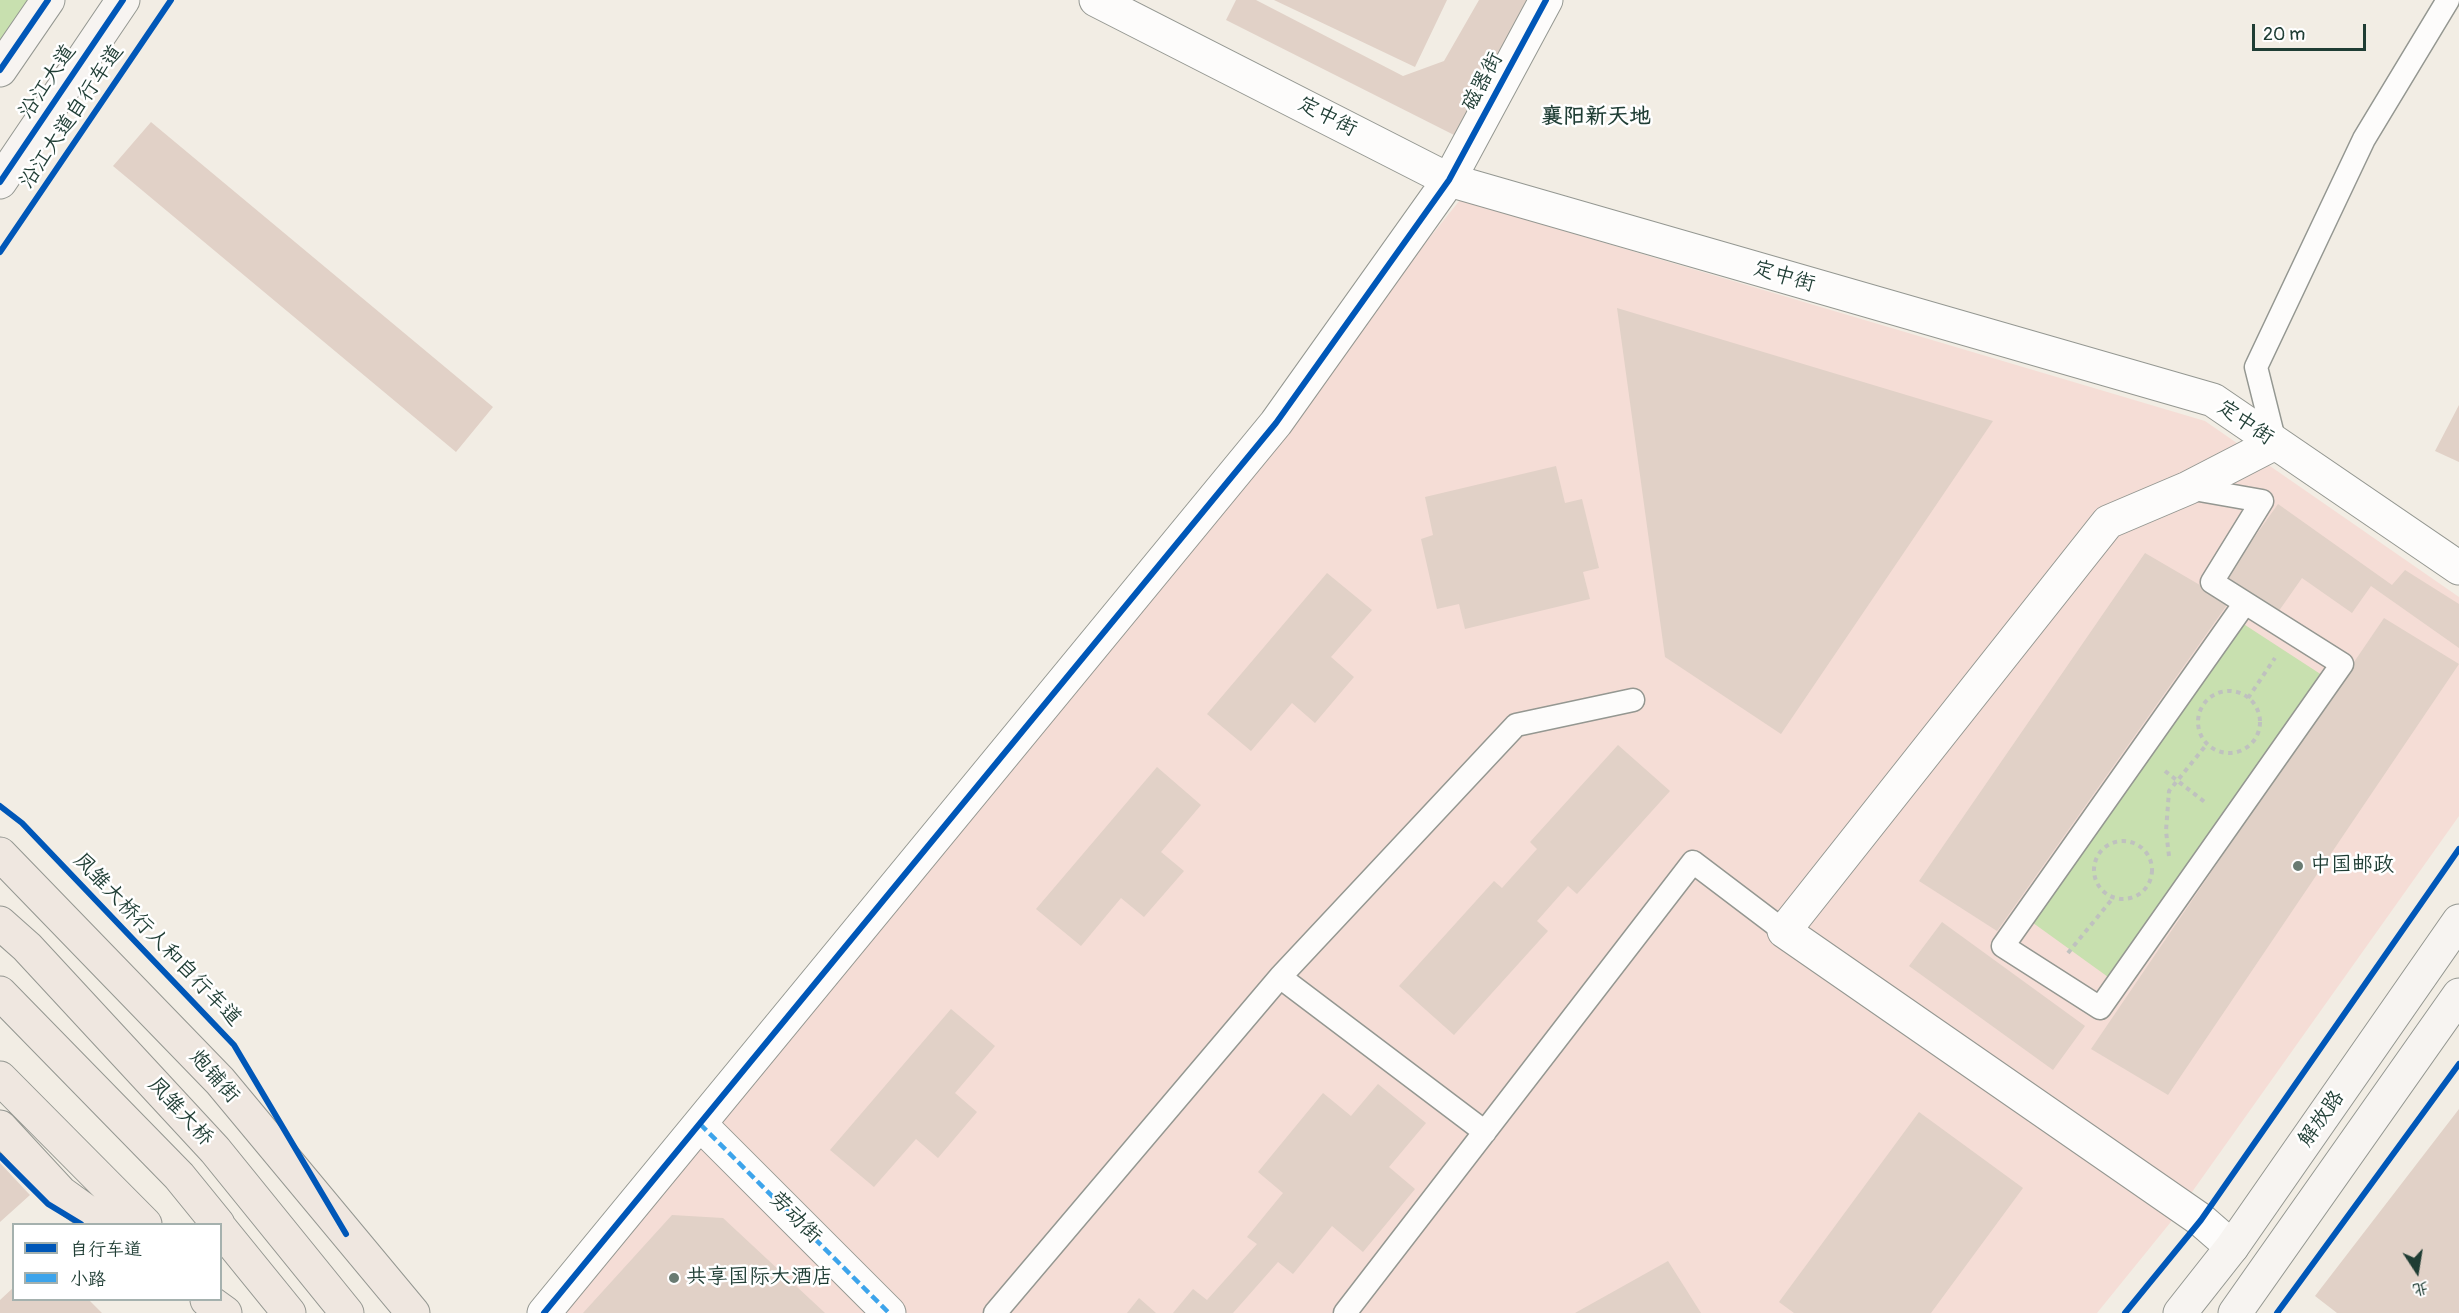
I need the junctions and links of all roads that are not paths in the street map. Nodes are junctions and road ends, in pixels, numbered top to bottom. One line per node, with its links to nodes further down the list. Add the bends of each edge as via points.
1 (48, 0): 6 (main road)
2 (123, 0): 8 (main road, 沿江大道)
3 (1096, 0): 7 (street, 定中街)
4 (1546, 0): 7 (street, 磁器街)
5 (2448, 0): 9 (lane, via 2364,139 2256,367)
6 (0, 70)
7 (1449, 180): 9 (street, 定中街, via 2212,400); 23 (street, 磁器街, via 1276,423)
8 (0, 182)
9 (2276, 443): 10 (street); 11 (street, 定中街)
10 (2188, 488): 12 (lane, via 2262,501 2212,582); 18 (street, via 2108,522)
11 (2459, 568)
12 (2245, 603): 12 (lane, via 2342,664 2100,1008 2003,946)
13 (1633, 700): 19 (lane, via 1516,725)
14 (0, 839): 30 (main road, via 44,873 225,1055)
15 (0, 854): 30 (main road, 炮铺街, via 220,1081)
16 (2459, 921): 31 (main road, 解放路)
17 (0, 923): 37 (main road, 凤雏大桥, via 27,947 215,1149)
18 (1784, 931): 25 (lane, via 1693,862); 31 (street, via 2200,1220)
19 (1280, 977): 25 (lane); 41 (lane)
20 (0, 993): 28 (main road, via 178,1176)
21 (2459, 995): 44 (main road, 解放路)
22 (0, 1078): 27 (main road)
23 (700, 1124): 39 (street, 磁器街); 40 (street, 劳动街)
24 (0, 1127): 26 (main road, via 61,1193)
25 (1485, 1132): 42 (lane)
26 (103, 1223)
27 (144, 1223)
28 (217, 1223)
29 (222, 1230): 36 (main road)
30 (346, 1234): 38 (main road, 炮铺街)
31 (2232, 1247): 43 (main road, 解放路)
32 (210, 1301): 34 (main road)
33 (221, 1301): 35 (main road)
34 (225, 1313)
35 (233, 1313)
36 (289, 1313)
37 (347, 1313)
38 (412, 1313)
39 (544, 1313)
40 (889, 1313)
41 (994, 1313)
42 (1345, 1313)
43 (2180, 1313)
44 (2235, 1313)

